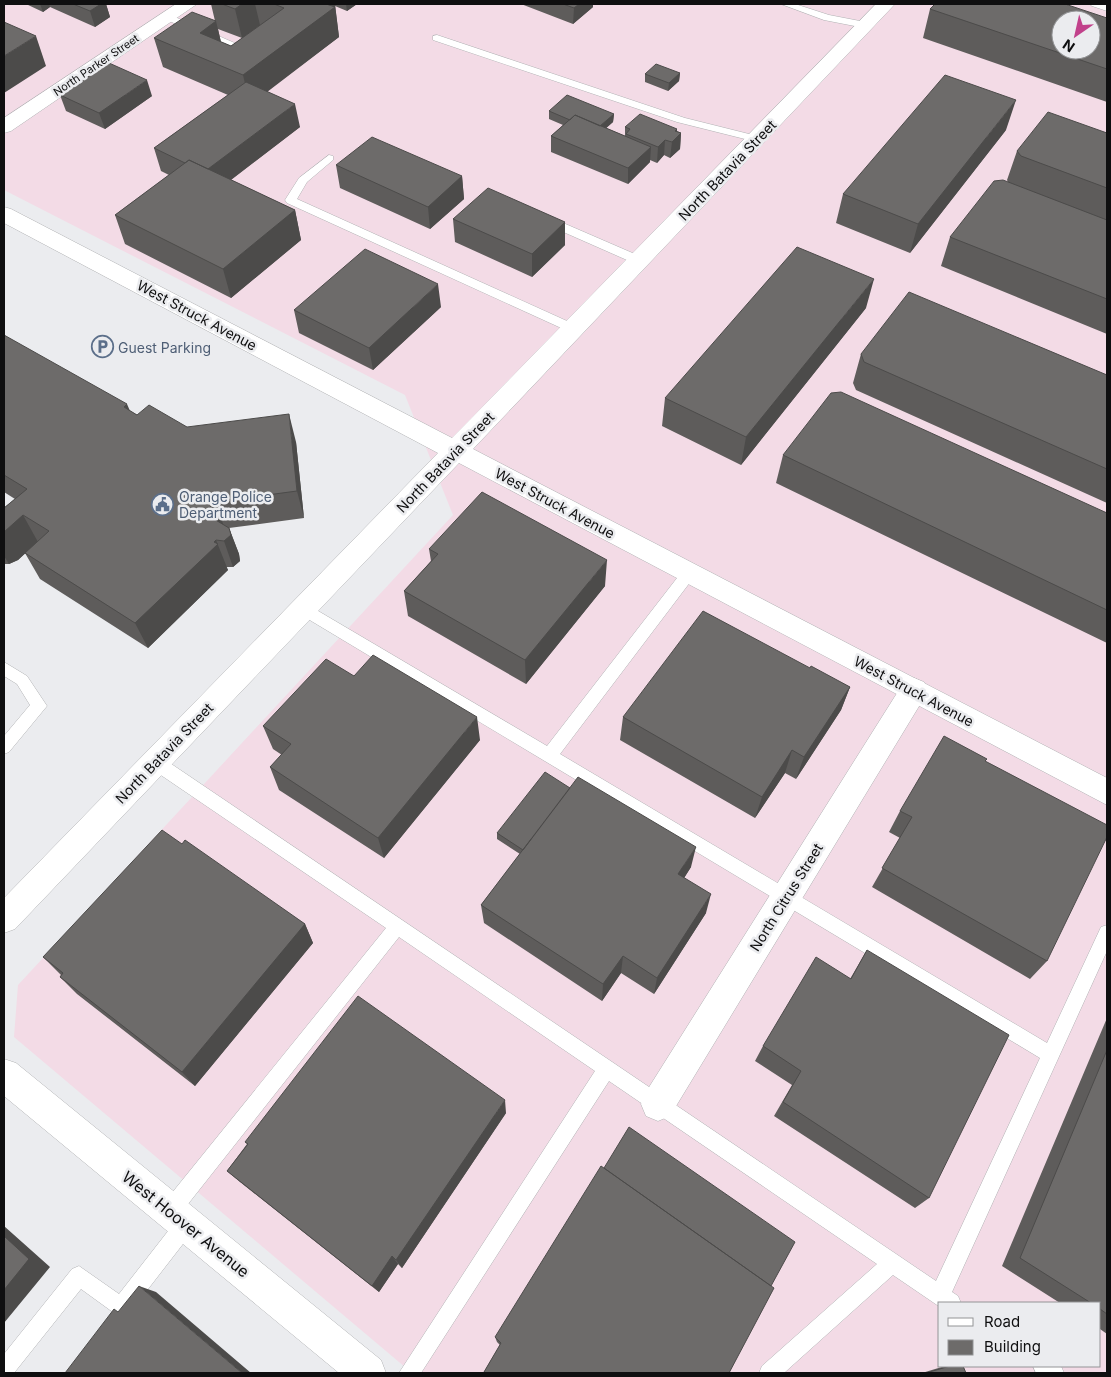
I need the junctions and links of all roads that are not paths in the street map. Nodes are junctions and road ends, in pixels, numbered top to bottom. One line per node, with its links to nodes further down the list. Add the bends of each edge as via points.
1 (188, 4): 6 (street, North Parker Street)
2 (786, 4): 7 (lane, via 827,18)
3 (886, 4): 7 (street, North Batavia Street)
4 (1095, 4): 5 (lane)
5 (1107, 8)
6 (168, 17): 9 (lane); 10 (street, North Parker Street)
7 (866, 25): 11 (street, North Batavia Street)
8 (437, 38): 11 (lane, via 681,120)
9 (233, 46)
10 (4, 127)
11 (757, 139): 15 (street, North Batavia Street)
12 (329, 158): 16 (lane, via 303,180 291,200)
13 (4, 214): 17 (street, West Struck Avenue)
14 (535, 215): 15 (lane)
15 (640, 261): 16 (street, North Batavia Street)
16 (574, 329): 17 (street, North Batavia Street)
17 (456, 451): 18 (street, West Struck Avenue); 19 (street, North Batavia Street)
18 (689, 573): 21 (street, West Struck Avenue); 23 (lane)
19 (303, 608): 23 (lane); 24 (street, North Batavia Street)
20 (4, 668): 22 (lane, via 22,680 39,706)
21 (914, 690): 25 (street, West Struck Avenue); 26 (street, North Citrus Street)
22 (4, 747)
23 (549, 756): 26 (lane)
24 (155, 762): 27 (street, North Batavia Street); 28 (lane)
25 (1107, 792)
26 (786, 897): 30 (lane); 33 (street, North Citrus Street)
27 (4, 919)
28 (397, 927): 31 (lane); 34 (lane)
29 (1107, 933): 30 (lane)
30 (1050, 1055): 36 (lane)
31 (607, 1069): 33 (lane); 39 (lane)
32 (4, 1075): 34 (street, West Hoover Avenue)
33 (658, 1104): 35 (lane)
34 (178, 1218): 37 (lane, via 121,1308 79,1276); 38 (street, West Hoover Avenue)
35 (892, 1263): 36 (lane); 40 (lane)
36 (945, 1299)
37 (4, 1370)
38 (368, 1373)
39 (409, 1373)
40 (769, 1373)

